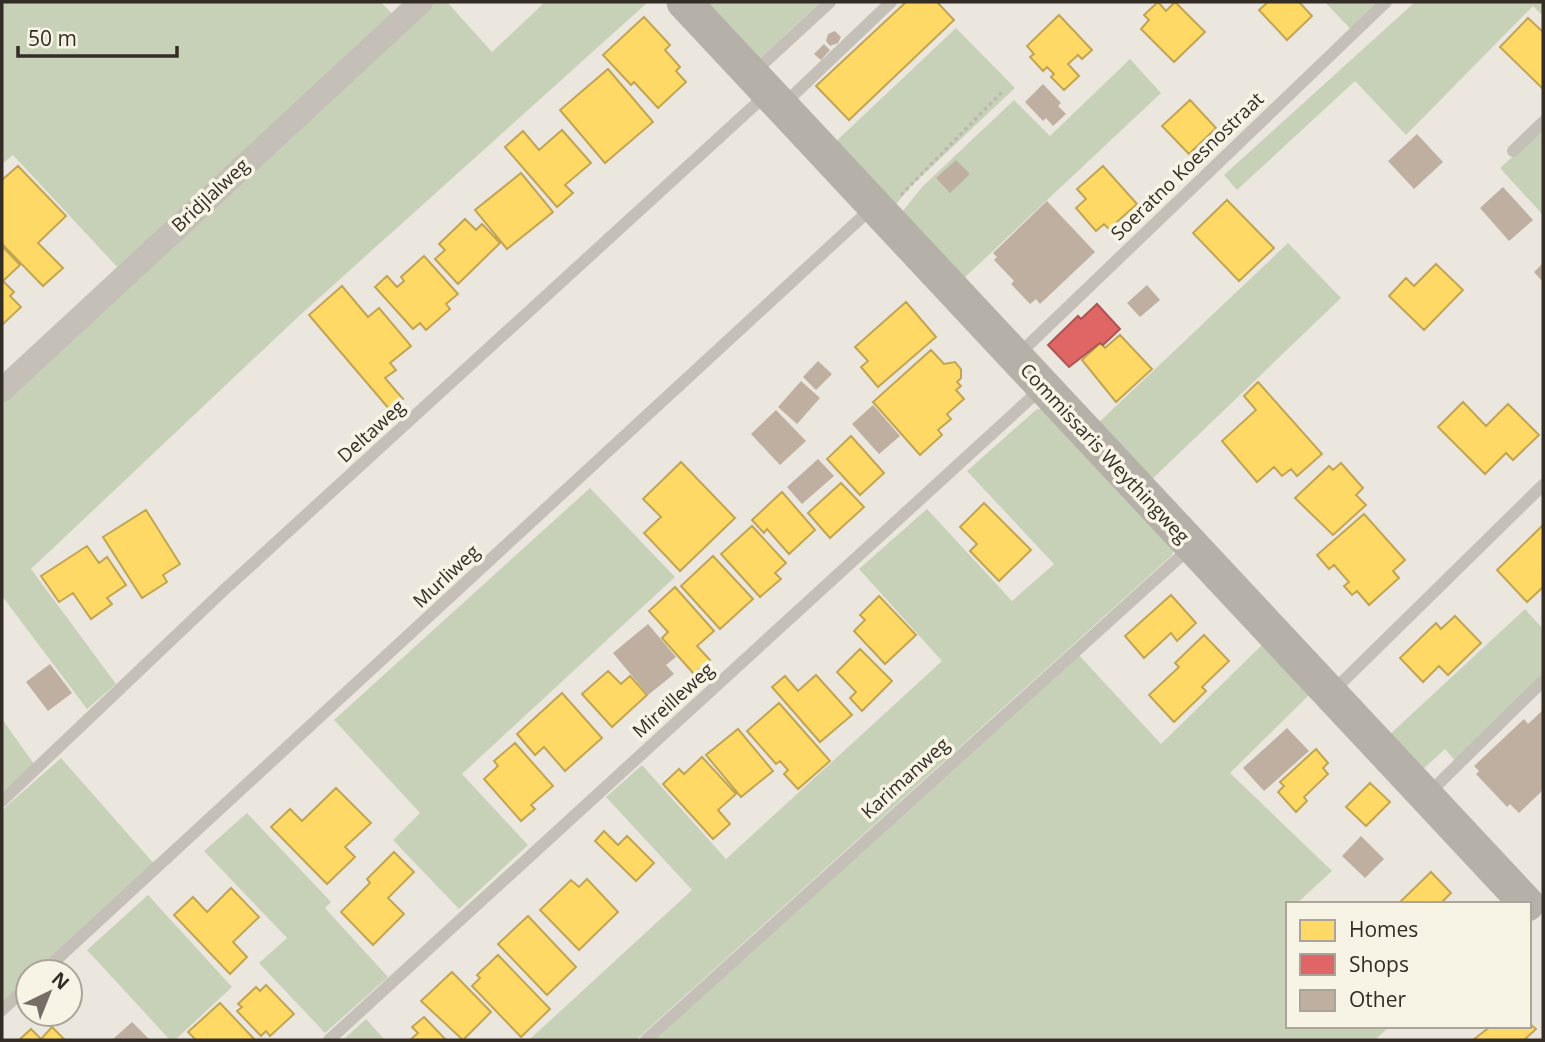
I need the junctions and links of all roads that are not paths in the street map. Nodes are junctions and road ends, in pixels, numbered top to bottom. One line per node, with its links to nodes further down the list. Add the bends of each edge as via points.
1 (421, 2): 12 (street, Bridjlalweg)
2 (684, 2): 6 (main road, Commissaris Weythingweg)
3 (830, 2): 6 (lane)
4 (891, 2): 6 (lane)
5 (1385, 2): 10 (lane, Soeratno Koesnostraat)
6 (767, 91): 9 (main road, Commissaris Weythingweg); 18 (lane, Deltaweg, via 224,590)
7 (1543, 122): 8 (lane)
8 (1513, 151)
9 (878, 211): 10 (main road, Commissaris Weythingweg); 22 (lane, Murliweg)
10 (1015, 357): 11 (main road, Commissaris Weythingweg)
11 (1044, 387): 14 (main road, Commissaris Weythingweg); 23 (lane, Mireilleweg)
12 (2, 390)
13 (1543, 485): 16 (lane)
14 (1192, 546): 16 (main road, Commissaris Weythingweg); 24 (lane, Karimanweg)
15 (1543, 681): 17 (lane)
16 (1331, 693): 17 (main road, Commissaris Weythingweg)
17 (1427, 795): 19 (main road, Commissaris Weythingweg)
18 (2, 801)
19 (1525, 902)
20 (1531, 908): 21 (main road, Commissaris Weythingweg)
21 (1543, 921)
22 (58, 958)
23 (329, 1040)
24 (646, 1040)

